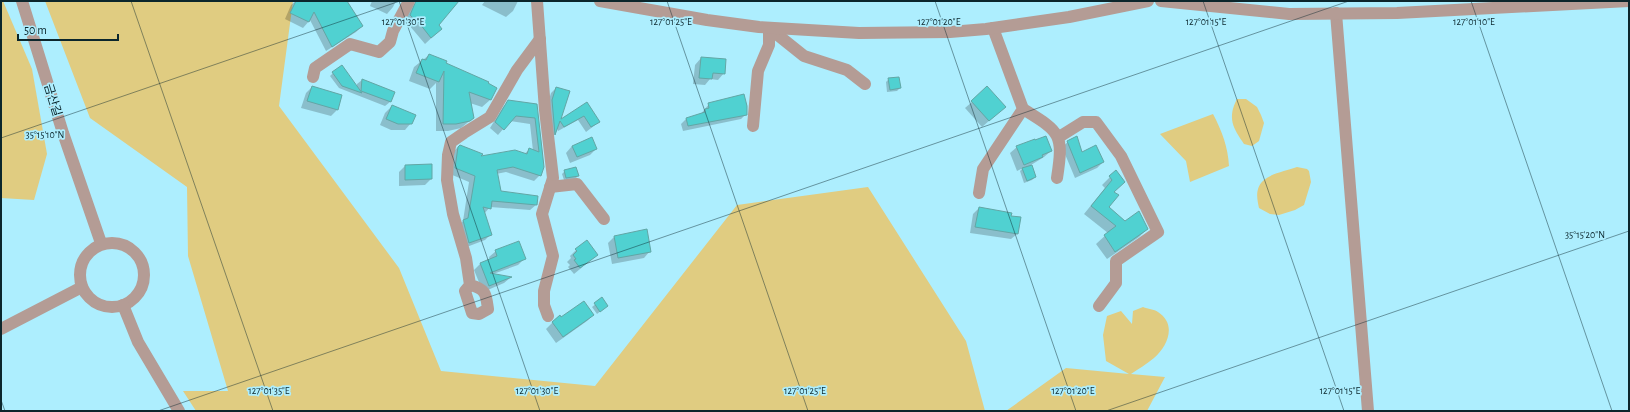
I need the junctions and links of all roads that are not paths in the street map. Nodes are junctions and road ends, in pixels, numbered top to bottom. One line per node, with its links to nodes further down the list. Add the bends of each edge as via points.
1 (22, 1): 21 (street, 금산길)
2 (409, 1): 12 (street, via 390,42 379,52 350,44 315,68)
3 (537, 1): 11 (street)
4 (600, 1): 9 (street)
5 (1148, 1): 10 (street, via 1069,17)
6 (1161, 1): 8 (street, via 1289,14)
7 (1629, 1): 8 (street, via 1397,13)
8 (1336, 13): 29 (street)
9 (769, 28): 10 (street, via 859,33 950,32); 13 (street, via 804,56 847,70); 15 (street, via 769,45 758,71)
10 (993, 28): 14 (street)
11 (540, 39): 18 (street, via 553,178); 22 (street, via 517,70 490,117 452,142 448,155 447,180)
12 (313, 77)
13 (865, 84)
14 (1023, 109): 16 (street, via 1050,126); 19 (street, via 983,169)
15 (753, 126)
16 (1059, 137): 17 (street, via 1060,158); 25 (street, via 1083,122 1096,122 1121,156 1158,232 1116,261 1116,283)
17 (1056, 178)
18 (550, 187): 20 (street, via 577,184); 26 (street, via 542,214 553,256 544,291 544,305)
19 (979, 194)
20 (604, 219)
21 (101, 243): 23 (street, via 84,259 80,269); 24 (street, via 121,244 130,248 143,264 145,274 141,289)
22 (470, 285)
23 (82, 287): 24 (street, via 91,300 101,305 112,308); 27 (street)
24 (123, 306): 28 (street, via 138,342)
25 (1099, 306)
26 (548, 316)
27 (1, 329)
28 (179, 411)
29 (1368, 411)

